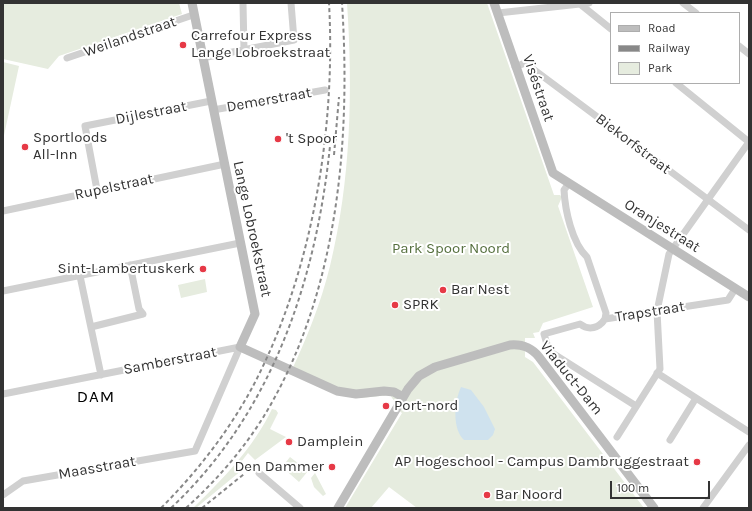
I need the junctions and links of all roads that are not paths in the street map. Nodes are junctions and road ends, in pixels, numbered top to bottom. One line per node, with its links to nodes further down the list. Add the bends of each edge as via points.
1 (192, 3): 10 (street, Lange Lobroekstraat)
2 (243, 3): 13 (street)
3 (291, 3): 13 (street, via 294,40)
4 (494, 3): 9 (street, Viséstraat)
5 (589, 3): 7 (street)
6 (683, 3): 8 (street)
7 (580, 4): 9 (street); 11 (street)
8 (695, 12)
9 (498, 13): 17 (street, Viséstraat)
10 (193, 15): 15 (street, Weilandstraat); 16 (street, Lange Lobroekstraat)
11 (610, 28)
12 (740, 47): 14 (street)
13 (244, 50): 16 (street)
14 (749, 54)
15 (67, 58)
16 (202, 58): 20 (street, Lange Lobroekstraat)
17 (516, 67): 23 (street, Viséstraat, via 553,173); 26 (street, Biekorfstraat, via 525,63)
18 (677, 84): 21 (street)
19 (325, 90): 20 (street, Demerstraat)
20 (212, 106): 22 (street, Lange Lobroekstraat); 25 (street, Dijlestraat, via 85,126)
21 (749, 142): 26 (street)
22 (224, 164): 25 (street, Rupelstraat); 29 (street, Lange Lobroekstraat)
23 (560, 178): 24 (street, Oranjestraat)
24 (568, 183): 30 (street, Oranjestraat); 37 (street, via 564,190 565,209 580,251 586,257 606,313)
25 (97, 190): 27 (street, Rupelstraat)
26 (708, 199): 28 (street, Biekorfstraat); 30 (street)
27 (3, 211)
28 (749, 230)
29 (240, 243): 31 (street); 39 (street, Lange Lobroekstraat, via 255,314)
30 (672, 249): 33 (street, Oranjestraat); 36 (street)
31 (130, 265): 32 (street); 38 (street, via 139,309 143,314)
32 (80, 276): 34 (street); 38 (street)
33 (735, 289): 35 (street, Oranjestraat); 36 (street, Trapstraat, via 728,300)
34 (3, 291)
35 (749, 297)
36 (657, 311): 37 (street, Trapstraat); 40 (street, via 660,369)
37 (605, 319): 45 (street, Trapstraat, via 602,324 593,328 580,324 544,334 549,351)
38 (91, 327): 41 (street)
39 (240, 347): 41 (street, Samberstraat); 43 (street, via 337,391 356,394 384,391 394,392); 50 (street, Lange Lobroekstraat)
40 (657, 374): 44 (street); 45 (street)
41 (101, 375): 42 (street, Samberstraat)
42 (3, 394)
43 (403, 397): 54 (street, Viaduct-Dam); 55 (street, Viaduct-Dam, via 419,376 435,367 504,346 522,345 536,353)
44 (696, 398): 46 (street); 48 (street)
45 (636, 406): 47 (street)
46 (749, 432)
47 (617, 437)
48 (670, 440)
49 (749, 445): 56 (street)
50 (195, 452): 52 (street, Maasstraat, via 23,481)
51 (259, 473): 53 (street)
52 (3, 495)
53 (300, 508)
54 (338, 508)
55 (654, 508)
56 (703, 508)

